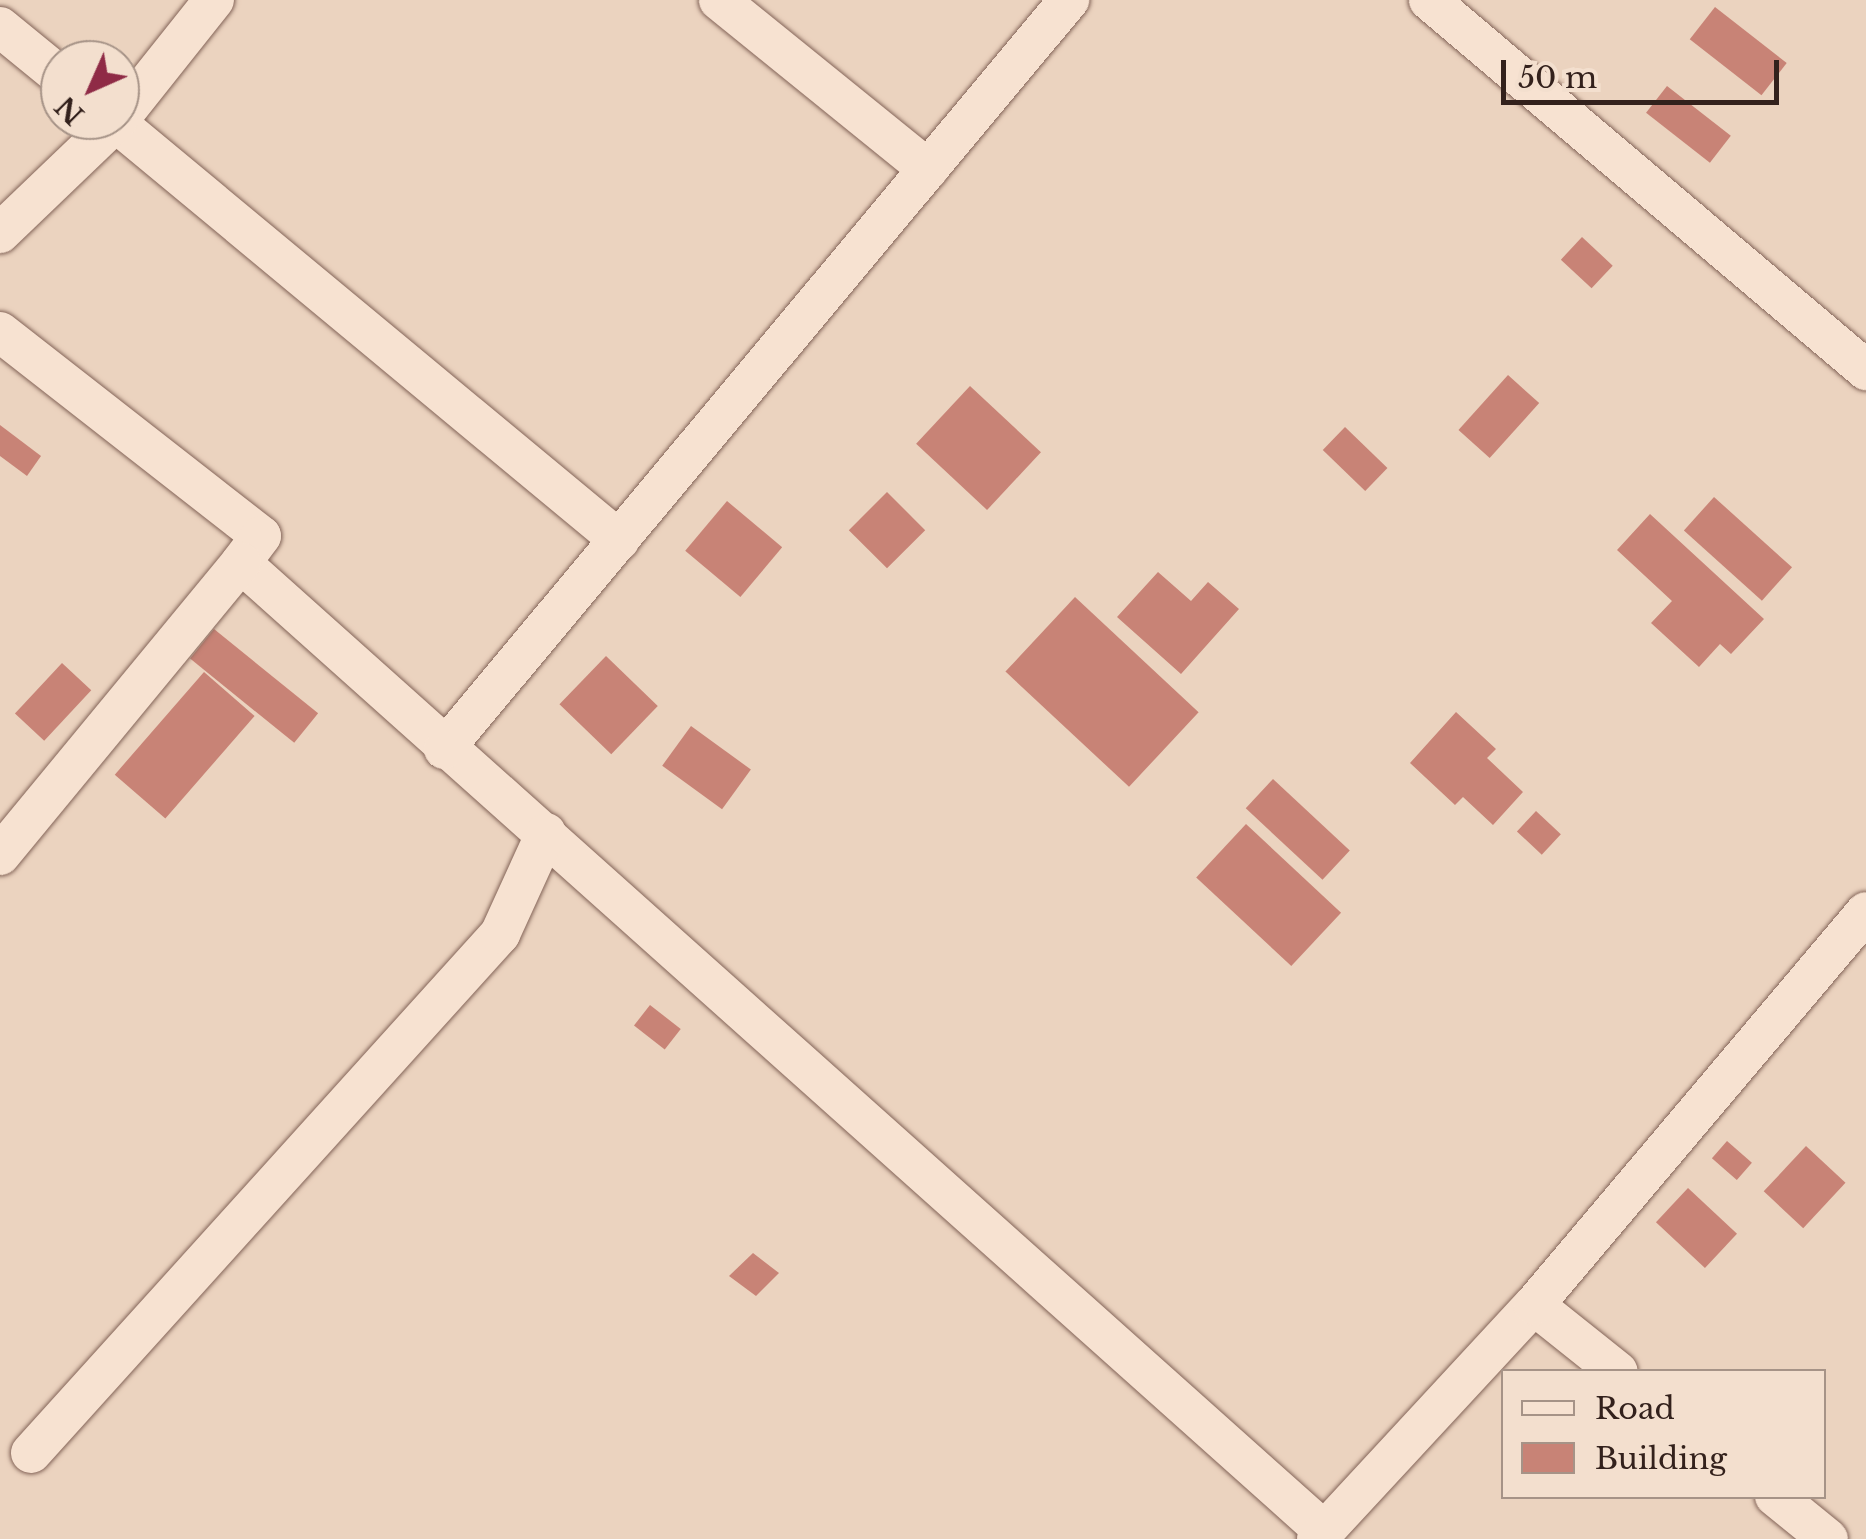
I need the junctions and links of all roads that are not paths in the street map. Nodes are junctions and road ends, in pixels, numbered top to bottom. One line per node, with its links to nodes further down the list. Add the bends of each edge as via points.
1 (214, 0): 7 (street)
2 (719, 0): 10 (street)
3 (1068, 0): 10 (street)
4 (1429, 0): 13 (street)
5 (0, 26): 6 (street)
6 (40, 59)
7 (140, 92)
8 (140, 139): 14 (street)
9 (96, 140): 11 (street)
10 (928, 168): 14 (street)
11 (0, 233)
12 (0, 332): 15 (street, via 260,536)
13 (1866, 370)
14 (620, 540): 16 (street)
15 (241, 563): 16 (street); 18 (street)
16 (444, 749): 17 (street)
17 (546, 834): 22 (street, via 500,934); 24 (street)
18 (0, 855)
19 (1861, 927): 20 (street)
20 (1534, 1305): 21 (street); 24 (street)
21 (1614, 1369)
22 (31, 1453)
23 (1779, 1499): 25 (street)
24 (1320, 1535)
25 (1828, 1539)

